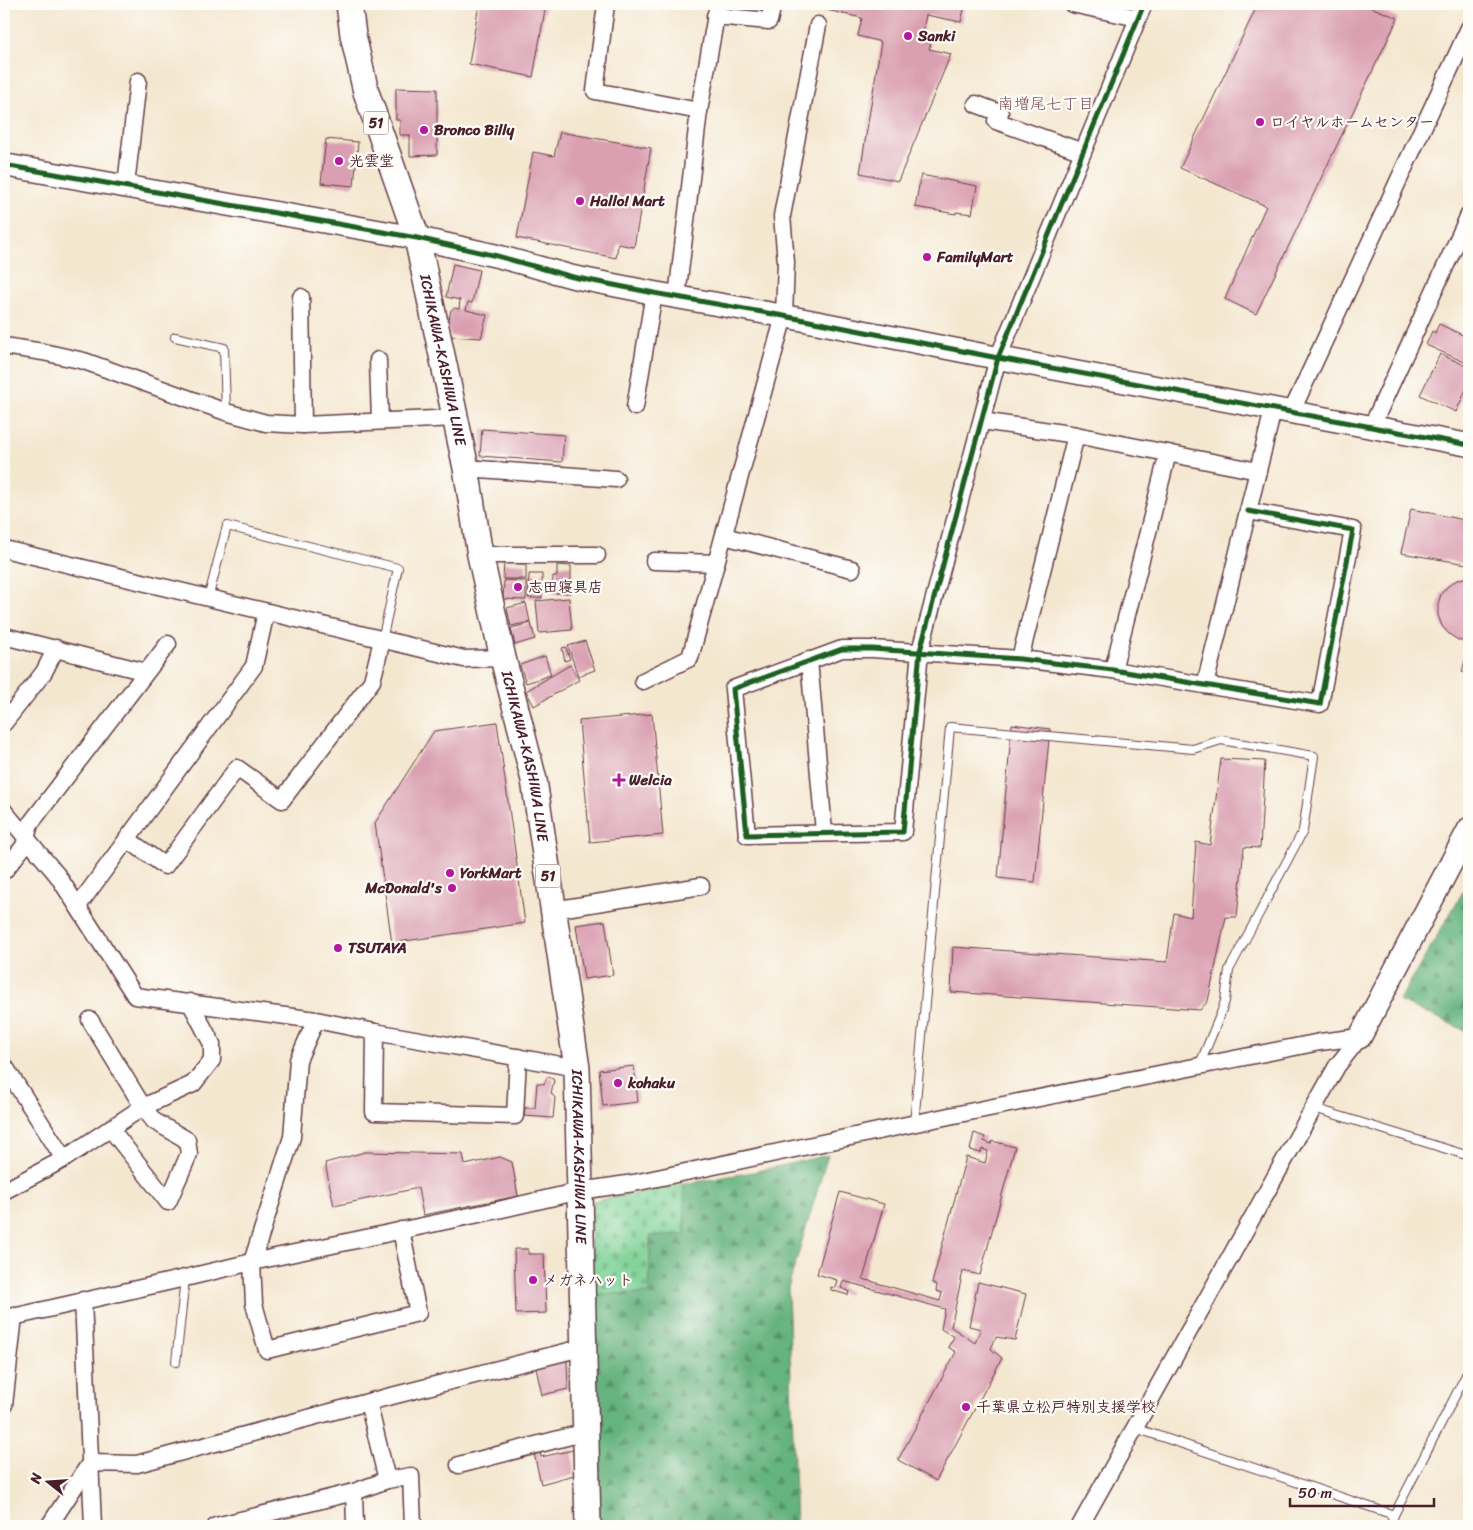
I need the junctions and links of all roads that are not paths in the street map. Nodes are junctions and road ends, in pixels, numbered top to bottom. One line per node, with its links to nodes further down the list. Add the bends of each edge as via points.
1 (349, 4): 16 (main road, ICHIKAWA-KASHIWA LINE / 51, via 366,92)
2 (606, 4): 11 (street, via 595,91)
3 (773, 4): 5 (street, via 769,21)
4 (1072, 4): 6 (street)
5 (716, 10): 11 (street)
6 (1141, 11): 12 (street)
7 (818, 25): 20 (street, via 782,216 786,262)
8 (1469, 28): 26 (street)
9 (138, 81): 14 (street)
10 (976, 104): 12 (street, via 1000,113 996,122)
11 (699, 111): 19 (street)
12 (1083, 152): 23 (street)
13 (4, 165): 14 (street)
14 (126, 185): 16 (street)
15 (1469, 215): 32 (street)
16 (417, 238): 17 (street, via 573,277); 28 (main road, ICHIKAWA-KASHIWA LINE / 51)
17 (654, 293): 19 (street); 25 (street)
18 (301, 297): 31 (street)
19 (677, 297): 20 (street)
20 (784, 316): 23 (street); 40 (street)
21 (175, 337): 27 (lane, via 224,348)
22 (4, 346): 27 (street, via 84,361)
23 (998, 358): 26 (street); 30 (street)
24 (378, 360): 29 (street)
25 (635, 407)
26 (1282, 411): 32 (street); 37 (street)
27 (226, 412): 31 (street, via 266,423)
28 (456, 418): 29 (street); 36 (main road, ICHIKAWA-KASHIWA LINE / 51)
29 (380, 421): 31 (street)
30 (982, 421): 33 (street); 53 (street)
31 (304, 425)
32 (1371, 428): 34 (street)
33 (1076, 435): 35 (street); 55 (street)
34 (1469, 446)
35 (1168, 453): 37 (street); 57 (street)
36 (466, 468): 38 (street); 42 (main road, ICHIKAWA-KASHIWA LINE / 51)
37 (1258, 471): 39 (street)
38 (616, 479)
39 (1248, 511): 60 (street); 60 (street, via 1353,530 1320,704)
40 (724, 536): 45 (street); 46 (street)
41 (4, 549): 47 (street)
42 (480, 555): 43 (street); 54 (main road, ICHIKAWA-KASHIWA LINE / 51)
43 (597, 556)
44 (654, 561): 45 (street)
45 (716, 563): 59 (street, via 690,658)
46 (852, 569)
47 (208, 598): 48 (street); 50 (lane, via 227,526 398,568)
48 (266, 612): 50 (street); 66 (street, via 254,666)
49 (4, 636): 52 (street)
50 (382, 640): 54 (street, via 464,659); 66 (street, via 372,681 282,800 237,768 165,866)
51 (168, 644): 58 (street)
52 (56, 648): 58 (street); 61 (street, via 44,672)
53 (920, 651): 55 (street); 56 (street, via 842,649); 64 (street, via 903,832)
54 (502, 658): 70 (main road, ICHIKAWA-KASHIWA LINE / 51, via 534,780)
55 (1020, 659): 57 (street)
56 (809, 660): 64 (street); 64 (street, via 734,689 735,708 747,835)
57 (1113, 670): 60 (street)
58 (146, 672): 65 (street, via 30,824)
59 (643, 681)
60 (1205, 686)
61 (4, 723)
62 (4, 810): 65 (street)
63 (1469, 829): 75 (street)
64 (824, 832)
65 (26, 836): 67 (street, via 24,846); 69 (street)
66 (127, 839): 69 (street)
67 (4, 871)
68 (701, 886): 70 (street)
69 (78, 906): 71 (street, via 135,996)
70 (553, 910): 79 (main road, ICHIKAWA-KASHIWA LINE / 51)
71 (190, 1002): 73 (street); 80 (street, via 212,1044 212,1060 193,1084)
72 (90, 1020): 80 (street)
73 (316, 1020): 74 (street); 89 (street, via 298,1060 292,1138)
74 (375, 1032): 76 (street); 76 (street, via 374,1112 514,1116)
75 (1360, 1037): 78 (street); 81 (street, via 1337,1066)
76 (518, 1057): 79 (street)
77 (4, 1065): 85 (street)
78 (1199, 1066): 82 (street); 82 (lane, via 1221,1013 1229,970 1303,831 1314,756 1221,740 1193,749 950,727)
79 (577, 1068): 87 (main road, ICHIKAWA-KASHIWA LINE / 51)
80 (143, 1107): 83 (street); 83 (street, via 154,1120 187,1140 189,1154 168,1202)
81 (1314, 1108): 84 (lane); 98 (street)
82 (914, 1124): 87 (street, via 634,1183)
83 (110, 1128): 85 (street)
84 (1469, 1156)
85 (64, 1158): 86 (street)
86 (4, 1191)
87 (580, 1191): 88 (street); 93 (main road, ICHIKAWA-KASHIWA LINE / 51)
88 (401, 1230): 89 (street); 89 (street, via 418,1313 267,1350 254,1304)
89 (252, 1262): 90 (street)
90 (185, 1278): 91 (street); 94 (lane)
91 (83, 1300): 92 (street); 100 (street)
92 (9, 1318): 97 (street)
93 (584, 1347): 96 (street); 99 (main road, ICHIKAWA-KASHIWA LINE / 51)
94 (176, 1362)
95 (1469, 1369): 104 (lane)
96 (368, 1402): 100 (street, via 137,1464); 102 (street)
97 (4, 1405)
98 (1135, 1428): 104 (lane); 111 (street)
99 (586, 1432): 101 (street); 110 (main road, ICHIKAWA-KASHIWA LINE / 51)
100 (90, 1463): 105 (street); 106 (street)
101 (459, 1465)
102 (387, 1480): 103 (street); 109 (street, via 411,1476)
103 (354, 1492): 107 (street); 108 (street)
104 (1394, 1515): 112 (lane)
105 (48, 1526)
106 (93, 1526)
107 (216, 1526)
108 (355, 1526)
109 (413, 1526)
110 (588, 1526)
111 (1080, 1526)
112 (1390, 1526)

